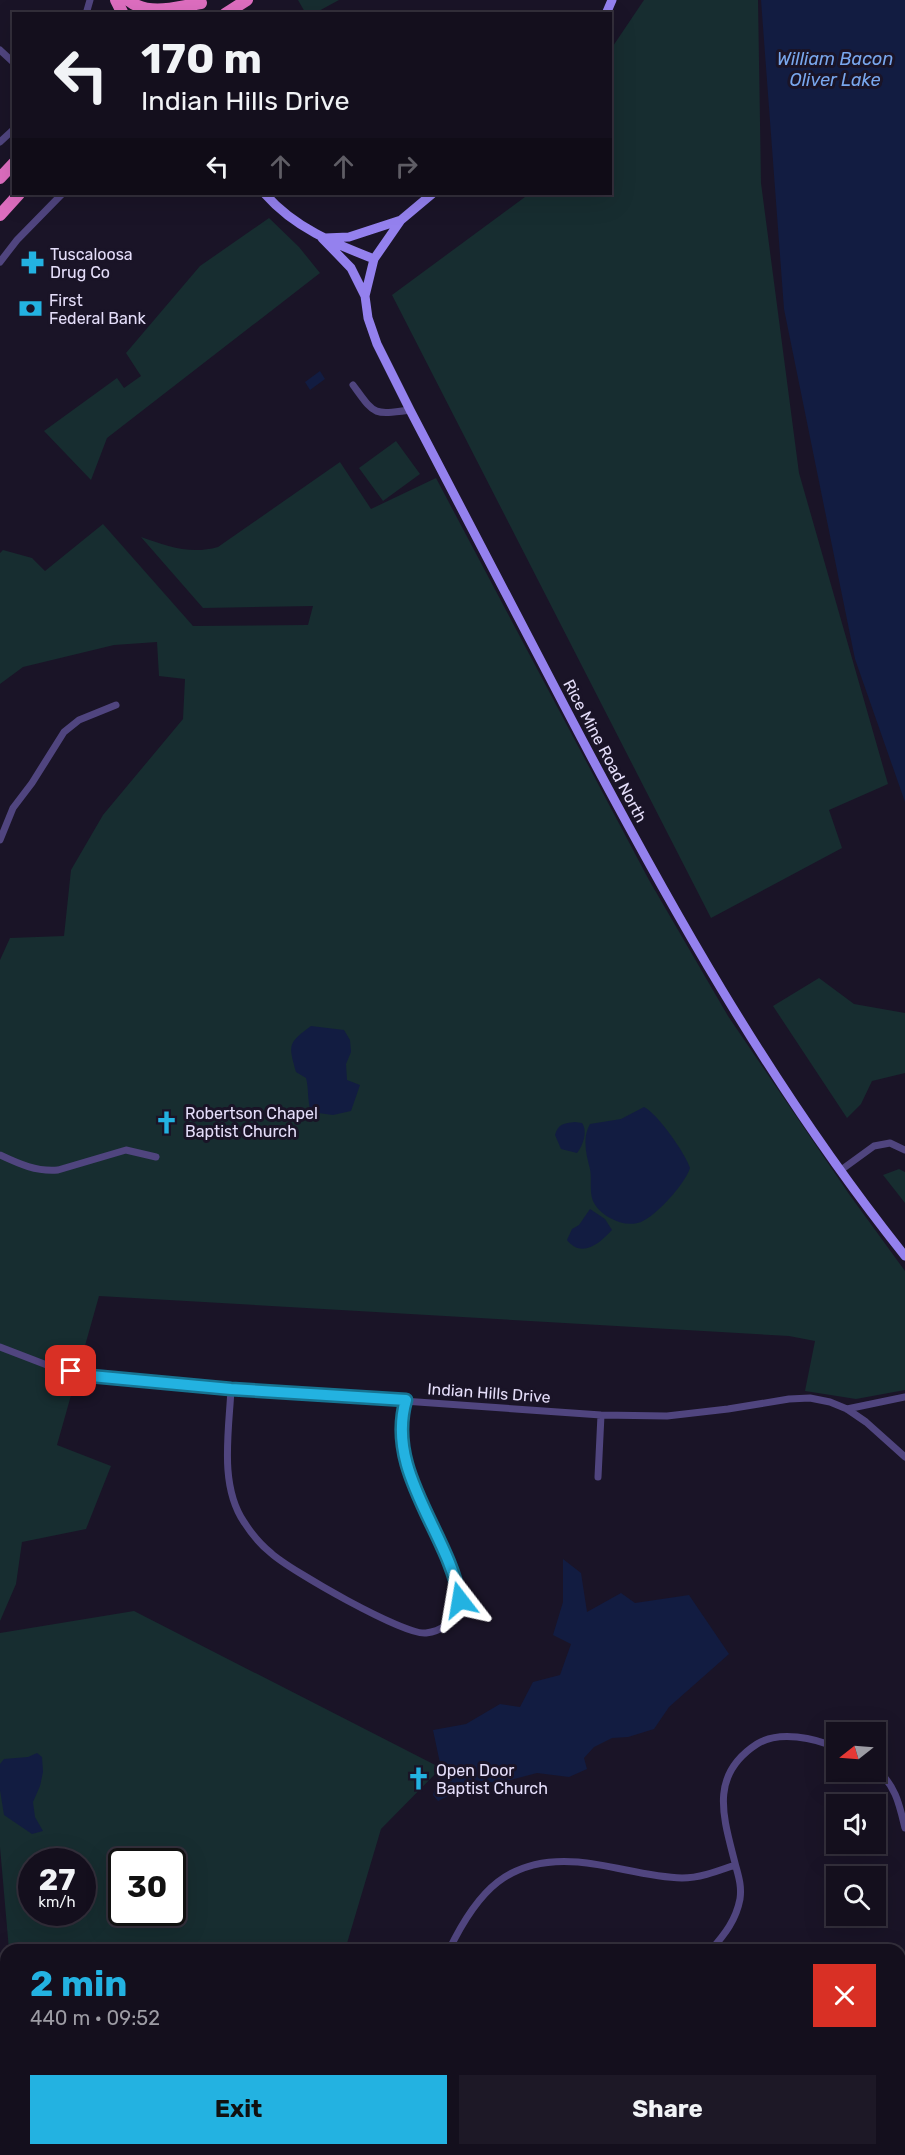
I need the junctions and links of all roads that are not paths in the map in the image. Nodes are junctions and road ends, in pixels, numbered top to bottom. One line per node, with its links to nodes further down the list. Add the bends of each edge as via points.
1 (128, 0): 3 (highway, via 161,11)
2 (247, 0): 5 (highway)
3 (203, 1): 4 (highway)
4 (189, 12)
5 (228, 12)
6 (0, 50): 7 (street)
7 (12, 61)
8 (12, 131): 9 (street)
9 (0, 142)
10 (12, 165): 11 (highway)
11 (0, 177)
12 (17, 195): 16 (highway)
13 (61, 195): 20 (street)
14 (266, 195): 18 (main road, Rice Mine Road North, via 279,209)
15 (431, 195): 17 (main road)
16 (0, 215)
17 (402, 220): 18 (main road, via 349,237); 19 (main road)
18 (322, 238): 19 (main road, Rice Mine Road North); 21 (main road, Rice Mine Road North, via 351,268)
19 (374, 259): 21 (main road)
20 (0, 262)
21 (365, 296): 23 (main road, Rice Mine Road North, via 375,338)
22 (353, 385): 23 (street, via 371,409 380,413)
23 (410, 410): 29 (main road, Rice Mine Road North, via 693,944)
24 (116, 705): 25 (street, via 79,720 64,732 13,808)
25 (0, 840)
26 (905, 1150): 29 (street, via 890,1143 874,1146)
27 (0, 1155): 28 (street, via 48,1171 126,1150)
28 (156, 1157)
29 (841, 1170): 30 (main road, Rice Mine Road North)
30 (905, 1256)
31 (0, 1347): 32 (street, Indian Hills Drive, via 52,1367 91,1376)
32 (231, 1389): 34 (street, Indian Hills Drive); 34 (street, via 228,1473 244,1522 271,1553 304,1577 404,1629 425,1634 445,1628 458,1611 460,1600 457,1580 405,1458)
33 (905, 1397): 35 (street, Indian Hills Drive)
34 (406, 1400): 36 (street, Indian Hills Drive)
35 (848, 1409): 36 (street, Indian Hills Drive, via 810,1398 667,1416); 37 (street)
36 (601, 1415): 38 (street)
37 (905, 1457)
38 (598, 1477)
39 (826, 1743): 42 (street, via 782,1736 762,1741 744,1752 724,1789 722,1810)
40 (886, 1777): 41 (street, via 897,1796)
41 (905, 1828)
42 (735, 1865): 43 (street, via 683,1878 579,1862 529,1865 502,1879 479,1898); 44 (street, via 740,1900 730,1929)
43 (452, 1944)
44 (716, 1944)

